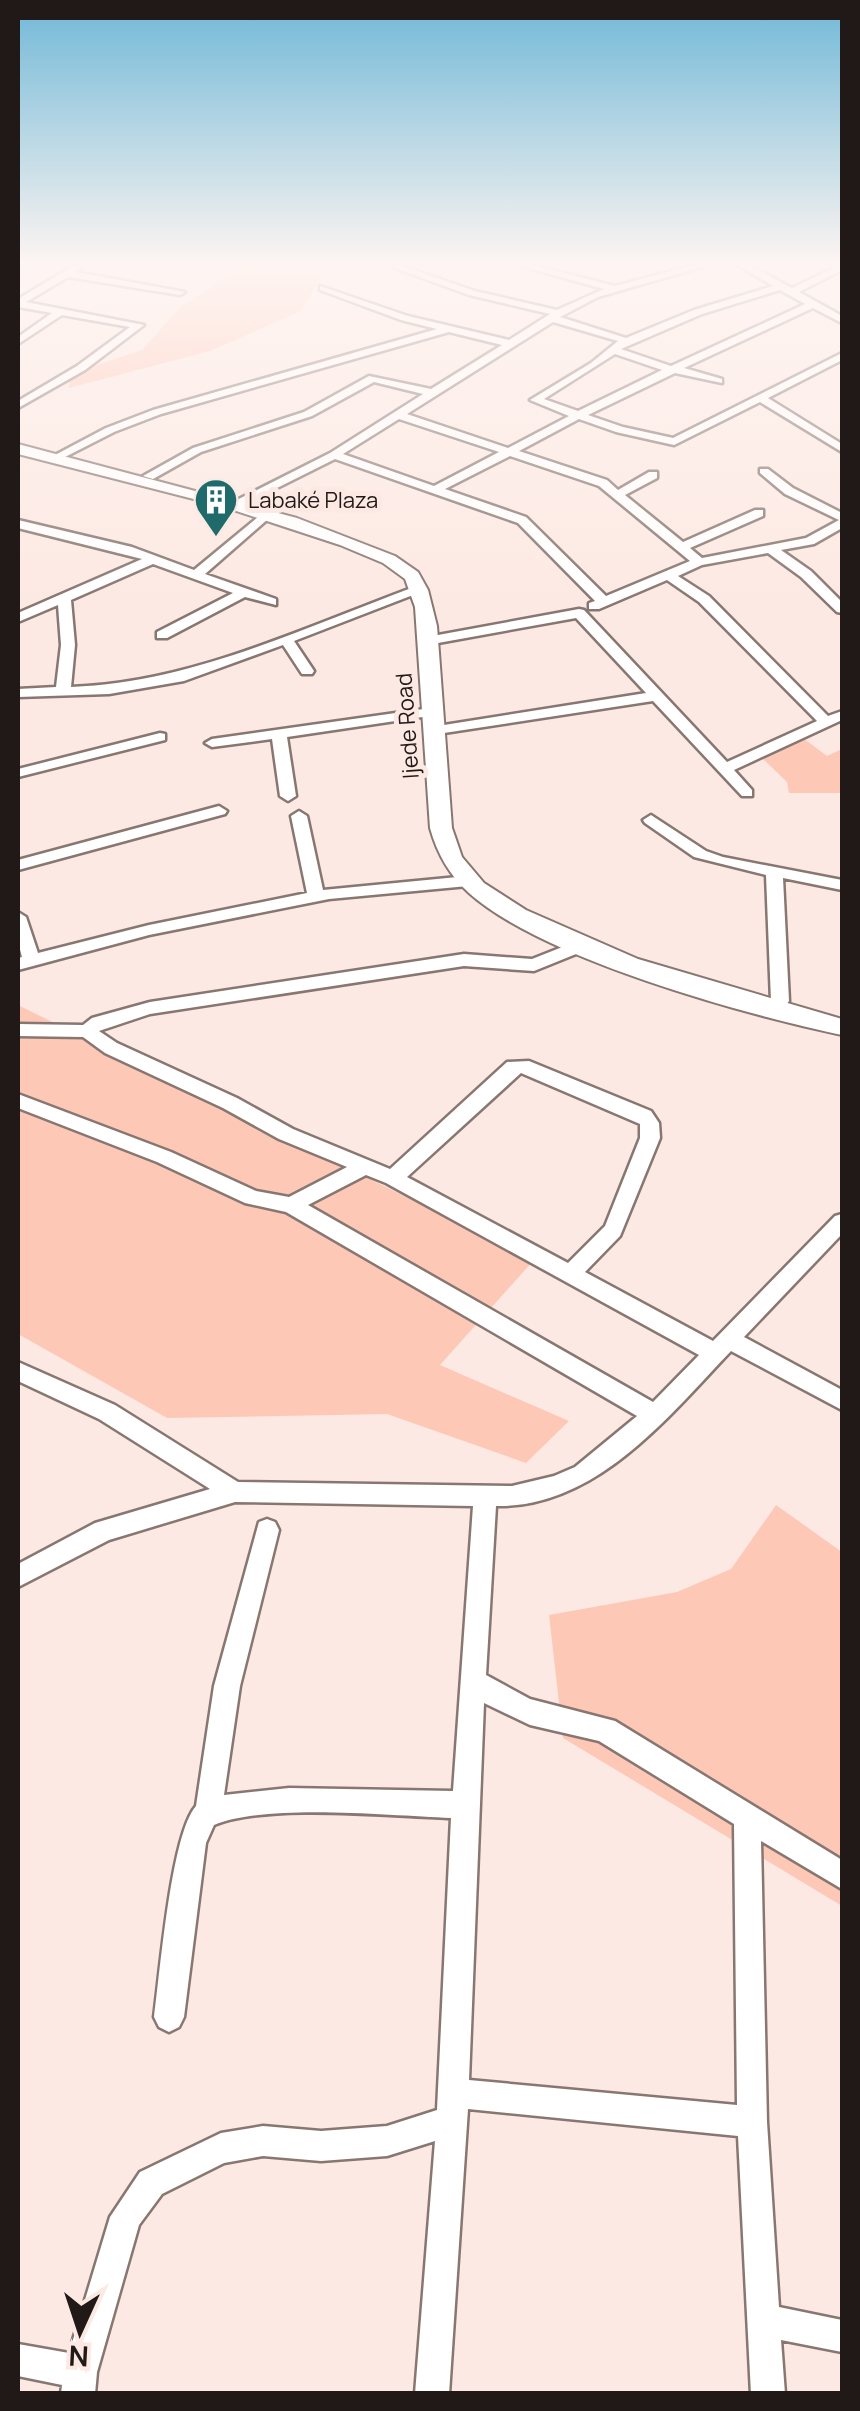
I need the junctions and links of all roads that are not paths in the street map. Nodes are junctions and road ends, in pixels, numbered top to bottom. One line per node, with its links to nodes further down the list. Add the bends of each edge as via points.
1 (68, 376): 11 (street)
2 (283, 376): 17 (street, via 157,412)
3 (460, 376): 9 (street)
4 (573, 376): 13 (street, via 535,398)
5 (662, 376): 13 (street)
6 (696, 376): 8 (street)
7 (804, 376): 10 (street)
8 (718, 381)
9 (432, 394): 12 (street); 21 (street, via 372,378 308,414 198,450)
10 (760, 398): 13 (street, via 671,442); 15 (street)
11 (18, 405)
12 (399, 415): 16 (street); 18 (street)
13 (580, 417): 16 (street)
14 (18, 446): 17 (main road, Ijede Road); 26 (main road, Ijede Road)
15 (842, 448)
16 (511, 452): 22 (street); 23 (street, via 592,478)
17 (61, 455): 21 (main road, Ijede Road)
18 (334, 455): 22 (street); 24 (street)
19 (764, 471): 27 (street)
20 (653, 475): 23 (street)
21 (149, 476): 24 (main road, Ijede Road)
22 (436, 489): 39 (street, via 522,520)
23 (618, 494): 29 (street)
24 (237, 502): 44 (main road, Ijede Road, via 410,562 428,581)
25 (759, 513): 29 (street)
26 (264, 516): 33 (street); 35 (main road, Ijede Road, via 386,556)
27 (842, 520): 30 (street, via 810,541)
28 (18, 524): 31 (street)
29 (682, 547): 32 (street)
30 (769, 548): 32 (street); 40 (street)
31 (153, 559): 33 (street); 37 (street)
32 (699, 562): 34 (street)
33 (196, 574): 36 (street)
34 (668, 574): 39 (street); 52 (street, via 704,599)
35 (420, 590): 45 (street); 51 (main road, Ijede Road)
36 (242, 592): 38 (street); 43 (street)
37 (64, 600): 42 (street); 47 (street)
38 (271, 602)
39 (604, 602): 41 (street)
40 (842, 609)
41 (578, 613): 44 (street); 49 (street)
42 (18, 618)
43 (162, 634)
44 (438, 639): 51 (main road, Ijede Road)
45 (287, 640): 46 (street); 47 (street, via 184,678)
46 (308, 671)
47 (63, 691): 48 (street)
48 (18, 692)
49 (655, 696): 51 (street); 56 (street)
50 (842, 716): 52 (street)
51 (438, 721): 53 (street); 65 (main road, Ijede Road, via 436,790 452,859); 71 (main road, Ijede Road, via 461,843 480,876 520,905 594,937)
52 (826, 722): 56 (street)
53 (280, 735): 55 (street); 59 (street)
54 (160, 737): 57 (street)
55 (212, 743)
56 (726, 768): 58 (street)
57 (18, 772)
58 (748, 793)
59 (288, 796)
60 (219, 811): 63 (street)
61 (299, 816): 67 (street)
62 (650, 820): 64 (street, via 700,854)
63 (18, 865)
64 (774, 870): 66 (street); 71 (street)
65 (468, 881): 67 (street); 69 (main road, Ijede Road, via 509,911)
66 (842, 885)
67 (316, 897): 70 (street)
68 (18, 917): 70 (street)
69 (584, 944): 73 (main road, Ijede Road, via 678,980); 75 (street, via 534,965 464,960 150,1008 98,1022)
70 (25, 962)
71 (780, 1001): 72 (main road, Ijede Road)
72 (842, 1017)
73 (842, 1028)
74 (18, 1030): 75 (street)
75 (87, 1032): 77 (street, via 286,1134)
76 (18, 1101): 79 (street, via 252,1198)
77 (367, 1166): 78 (street); 79 (street)
78 (394, 1178): 81 (street); 81 (street, via 514,1067 644,1116 650,1138 614,1230)
79 (291, 1206): 85 (street)
80 (838, 1234): 82 (street)
81 (572, 1272): 82 (street)
82 (722, 1346): 84 (street); 85 (street)
83 (18, 1372): 86 (street, via 107,1412)
84 (842, 1401)
85 (655, 1415): 87 (street, via 584,1474 527,1493)
86 (234, 1492): 87 (street); 89 (street, via 103,1530)
87 (485, 1496): 90 (street)
88 (267, 1530): 92 (street, via 227,1686)
89 (18, 1578)
90 (476, 1683): 91 (street); 93 (street, via 518,1708 606,1730)
91 (466, 1805): 92 (street, via 250,1802); 96 (street)
92 (208, 1813): 95 (street, via 192,1844)
93 (747, 1818): 94 (street); 97 (street)
94 (842, 1875)
95 (169, 2017)
96 (453, 2107): 97 (street); 101 (street, via 386,2141 321,2146 264,2140 221,2148 151,2183 126,2217); 102 (street)
97 (752, 2122): 98 (street)
98 (764, 2320): 99 (street); 103 (street)
99 (842, 2336)
100 (18, 2360): 101 (street)
101 (79, 2383)
102 (432, 2394)
103 (768, 2394)

